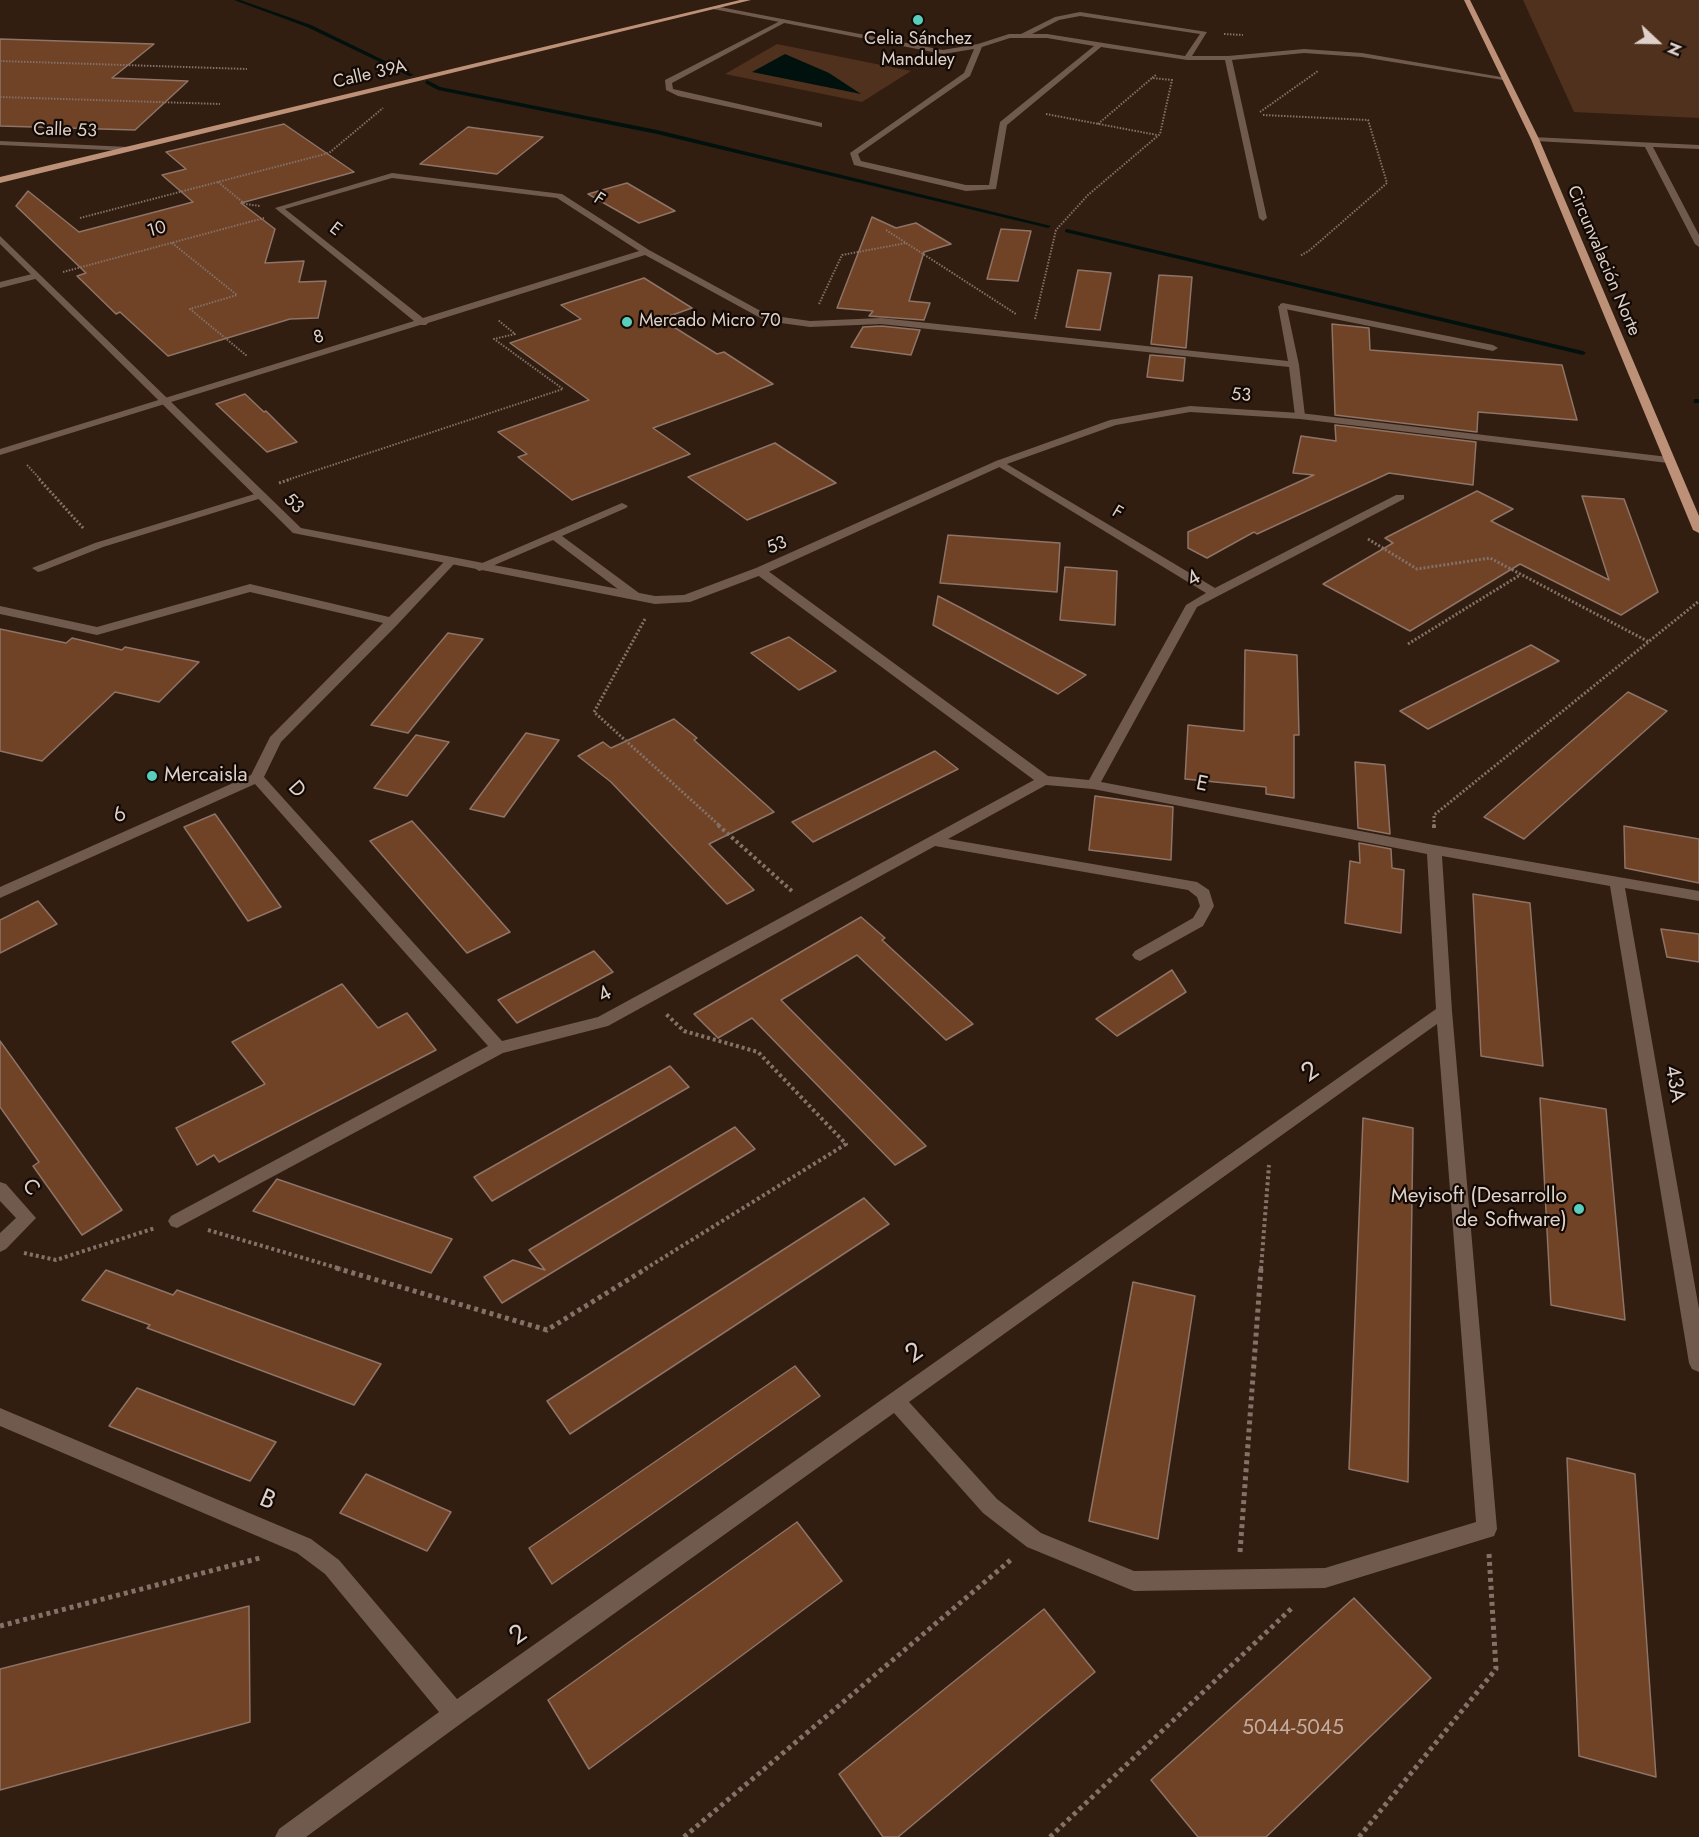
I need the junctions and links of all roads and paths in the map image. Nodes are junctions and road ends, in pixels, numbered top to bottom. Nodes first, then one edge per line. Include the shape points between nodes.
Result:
1 (748, 0) edge
2 (1470, 2) edge
3 (715, 8) junction
4 (784, 21) junction
5 (1021, 36) junction
6 (1099, 45) junction
7 (979, 46) junction
8 (1343, 53) junction
9 (1177, 56) junction
10 (1188, 58) junction
11 (1228, 58) junction
12 (0, 61) edge
13 (247, 69) dead end
14 (1152, 78) junction
15 (1503, 78) junction
16 (399, 83) junction
17 (0, 97) edge
18 (227, 105) dead end
19 (1021, 109) junction
20 (1098, 124) junction
21 (819, 125) dead end
22 (1158, 136) junction
23 (1535, 139) junction
24 (0, 143) edge
25 (1648, 145) junction
26 (1699, 147) edge
27 (129, 149) junction
28 (0, 180) edge
29 (218, 182) junction
30 (282, 211) junction
31 (80, 218) dead end
32 (1263, 218) dead end
33 (886, 230) dead end
34 (0, 239) edge
35 (172, 243) junction
36 (906, 243) junction
37 (1699, 244) edge
38 (646, 252) junction
39 (1300, 256) dead end
40 (37, 277) junction
41 (0, 285) edge
42 (478, 305) junction
43 (423, 323) junction
44 (810, 324) junction
45 (1034, 325) junction
46 (1056, 339) junction
47 (1493, 348) dead end
48 (1294, 365) junction
49 (266, 371) junction
50 (167, 402) junction
51 (1300, 416) junction
52 (12, 449) junction
53 (0, 452) edge
54 (1668, 460) junction
55 (1000, 463) junction
56 (259, 493) junction
57 (1400, 497) dead end
58 (622, 506) dead end
59 (1346, 525) junction
60 (1699, 530) edge
61 (554, 535) junction
62 (99, 546) junction
63 (450, 562) junction
64 (479, 567) junction
65 (38, 568) dead end
66 (760, 571) junction
67 (1521, 574) junction
68 (1215, 593) junction
69 (635, 596) junction
70 (655, 600) junction
71 (1699, 601) edge
72 (0, 610) edge
73 (393, 622) junction
74 (1649, 642) junction
75 (1408, 644) dead end
76 (257, 778) junction
77 (1044, 780) junction
78 (1092, 786) junction
79 (934, 841) junction
80 (1434, 850) junction
81 (1617, 883) junction
82 (0, 893) edge
83 (1699, 896) edge
84 (811, 908) junction
85 (1140, 955) dead end
86 (648, 997) junction
87 (1444, 1011) junction
88 (499, 1048) junction
89 (1271, 1134) junction
90 (0, 1189) edge
91 (177, 1221) junction
92 (0, 1244) edge
93 (22, 1253) dead end
94 (1699, 1363) edge
95 (896, 1401) junction
96 (0, 1417) edge
97 (1487, 1529) junction
98 (1034, 1540) junction
99 (304, 1546) junction
100 (1324, 1578) junction
101 (1238, 1579) junction
102 (0, 1626) edge
103 (455, 1714) junction
104 (287, 1837) edge
105 (684, 1837) edge
106 (1050, 1837) edge
107 (1359, 1837) edge

1 - 3 main road, Calle 39A
2 - 15 main road, Circunvalación Norte
3 - 4 street
3 - 16 main road, Calle 39A
4 - 7 street via 943,52
4 - 21 street via 668,82 670,90
5 - 6 street
5 - 7 street
5 - 10 street via 1057,18 1080,14 1205,33
6 - 9 street
6 - 19 street
7 - 19 street via 967,74 854,153 857,163 966,188 993,186 1003,124
8 - 11 street via 1304,51
8 - 15 street
8 - 39 path via 1257,114 1368,120 1384,172 1387,183
9 - 10 street
9 - 14 path
10 - 11 street
11 - 32 street
12 - 13 path
14 - 20 path
14 - 22 path via 1172,80
15 - 23 main road, Circunvalación Norte
16 - 27 main road, Calle 39A
16 - 29 path via 408,88 329,153
17 - 18 path
19 - 20 path
20 - 22 path
22 - 45 path via 1088,195 1056,230
23 - 25 street
23 - 54 main road, Circunvalación Norte
24 - 27 street, Calle 53
25 - 26 street
25 - 37 street
27 - 28 main road, Calle 39A
29 - 30 path via 245,204
29 - 31 path
30 - 35 path, 10
30 - 38 street, F via 392,175 559,196
30 - 43 street, E
33 - 36 path
34 - 40 street, 53
35 - 40 path, 10
35 - 49 path via 237,295 190,309
36 - 44 path via 842,255
36 - 45 path
38 - 42 street, 8
38 - 44 street, F via 766,318
40 - 41 street
40 - 50 street, 53
42 - 43 street, 8
42 - 56 path via 515,334 494,339 563,389
43 - 49 street, 8
44 - 46 street via 881,321
45 - 46 path
46 - 48 street
47 - 48 street via 1283,306
48 - 51 street
49 - 50 street, 8
50 - 52 street, 8
50 - 56 street, 53
51 - 54 street, 53
51 - 55 street, 53 via 1190,409 1114,422
52 - 53 street, 8
52 - 62 path
54 - 60 main road, Circunvalación Norte
55 - 66 street, 53
55 - 68 street, F
56 - 62 street
56 - 63 street, 53 via 297,531
57 - 59 street, 4
58 - 61 street
59 - 67 path via 1417,569 1490,558
59 - 68 street, 4
61 - 64 street
61 - 69 street
62 - 65 street
63 - 64 street, 53
63 - 73 street, D
64 - 69 street, 53
66 - 70 street, 53 via 686,599
66 - 77 street, E
67 - 74 path
67 - 75 path
68 - 78 street, 4 via 1192,605
69 - 70 street, 53
70 - 84 path via 594,712
71 - 74 path
72 - 73 street via 97,631 250,588
73 - 76 street, D via 275,740
74 - 80 path via 1434,815
76 - 82 street, 6
76 - 88 street, D
77 - 78 street, E
77 - 79 street, 4
78 - 80 street, E
79 - 84 street, 4
79 - 85 street via 1192,886 1204,894 1207,906 1198,922
80 - 81 street, E
80 - 87 street
81 - 83 street, E
81 - 94 street, 43A
84 - 86 street, 4
86 - 88 street, 4 via 602,1022
86 - 91 path via 684,1031 758,1052 846,1144 547,1330
87 - 89 street, 2
87 - 97 street
88 - 91 street, 4
89 - 95 street, 2
89 - 101 path
90 - 92 street, C via 27,1218
91 - 93 path via 56,1260
95 - 98 street via 990,1506
95 - 103 street, 2
96 - 99 street, B
97 - 100 street
97 - 107 path via 1496,1669
98 - 101 street via 1134,1581
98 - 105 path
99 - 102 path
99 - 103 street, B via 332,1567
100 - 101 street
100 - 106 path
103 - 104 street, 2

